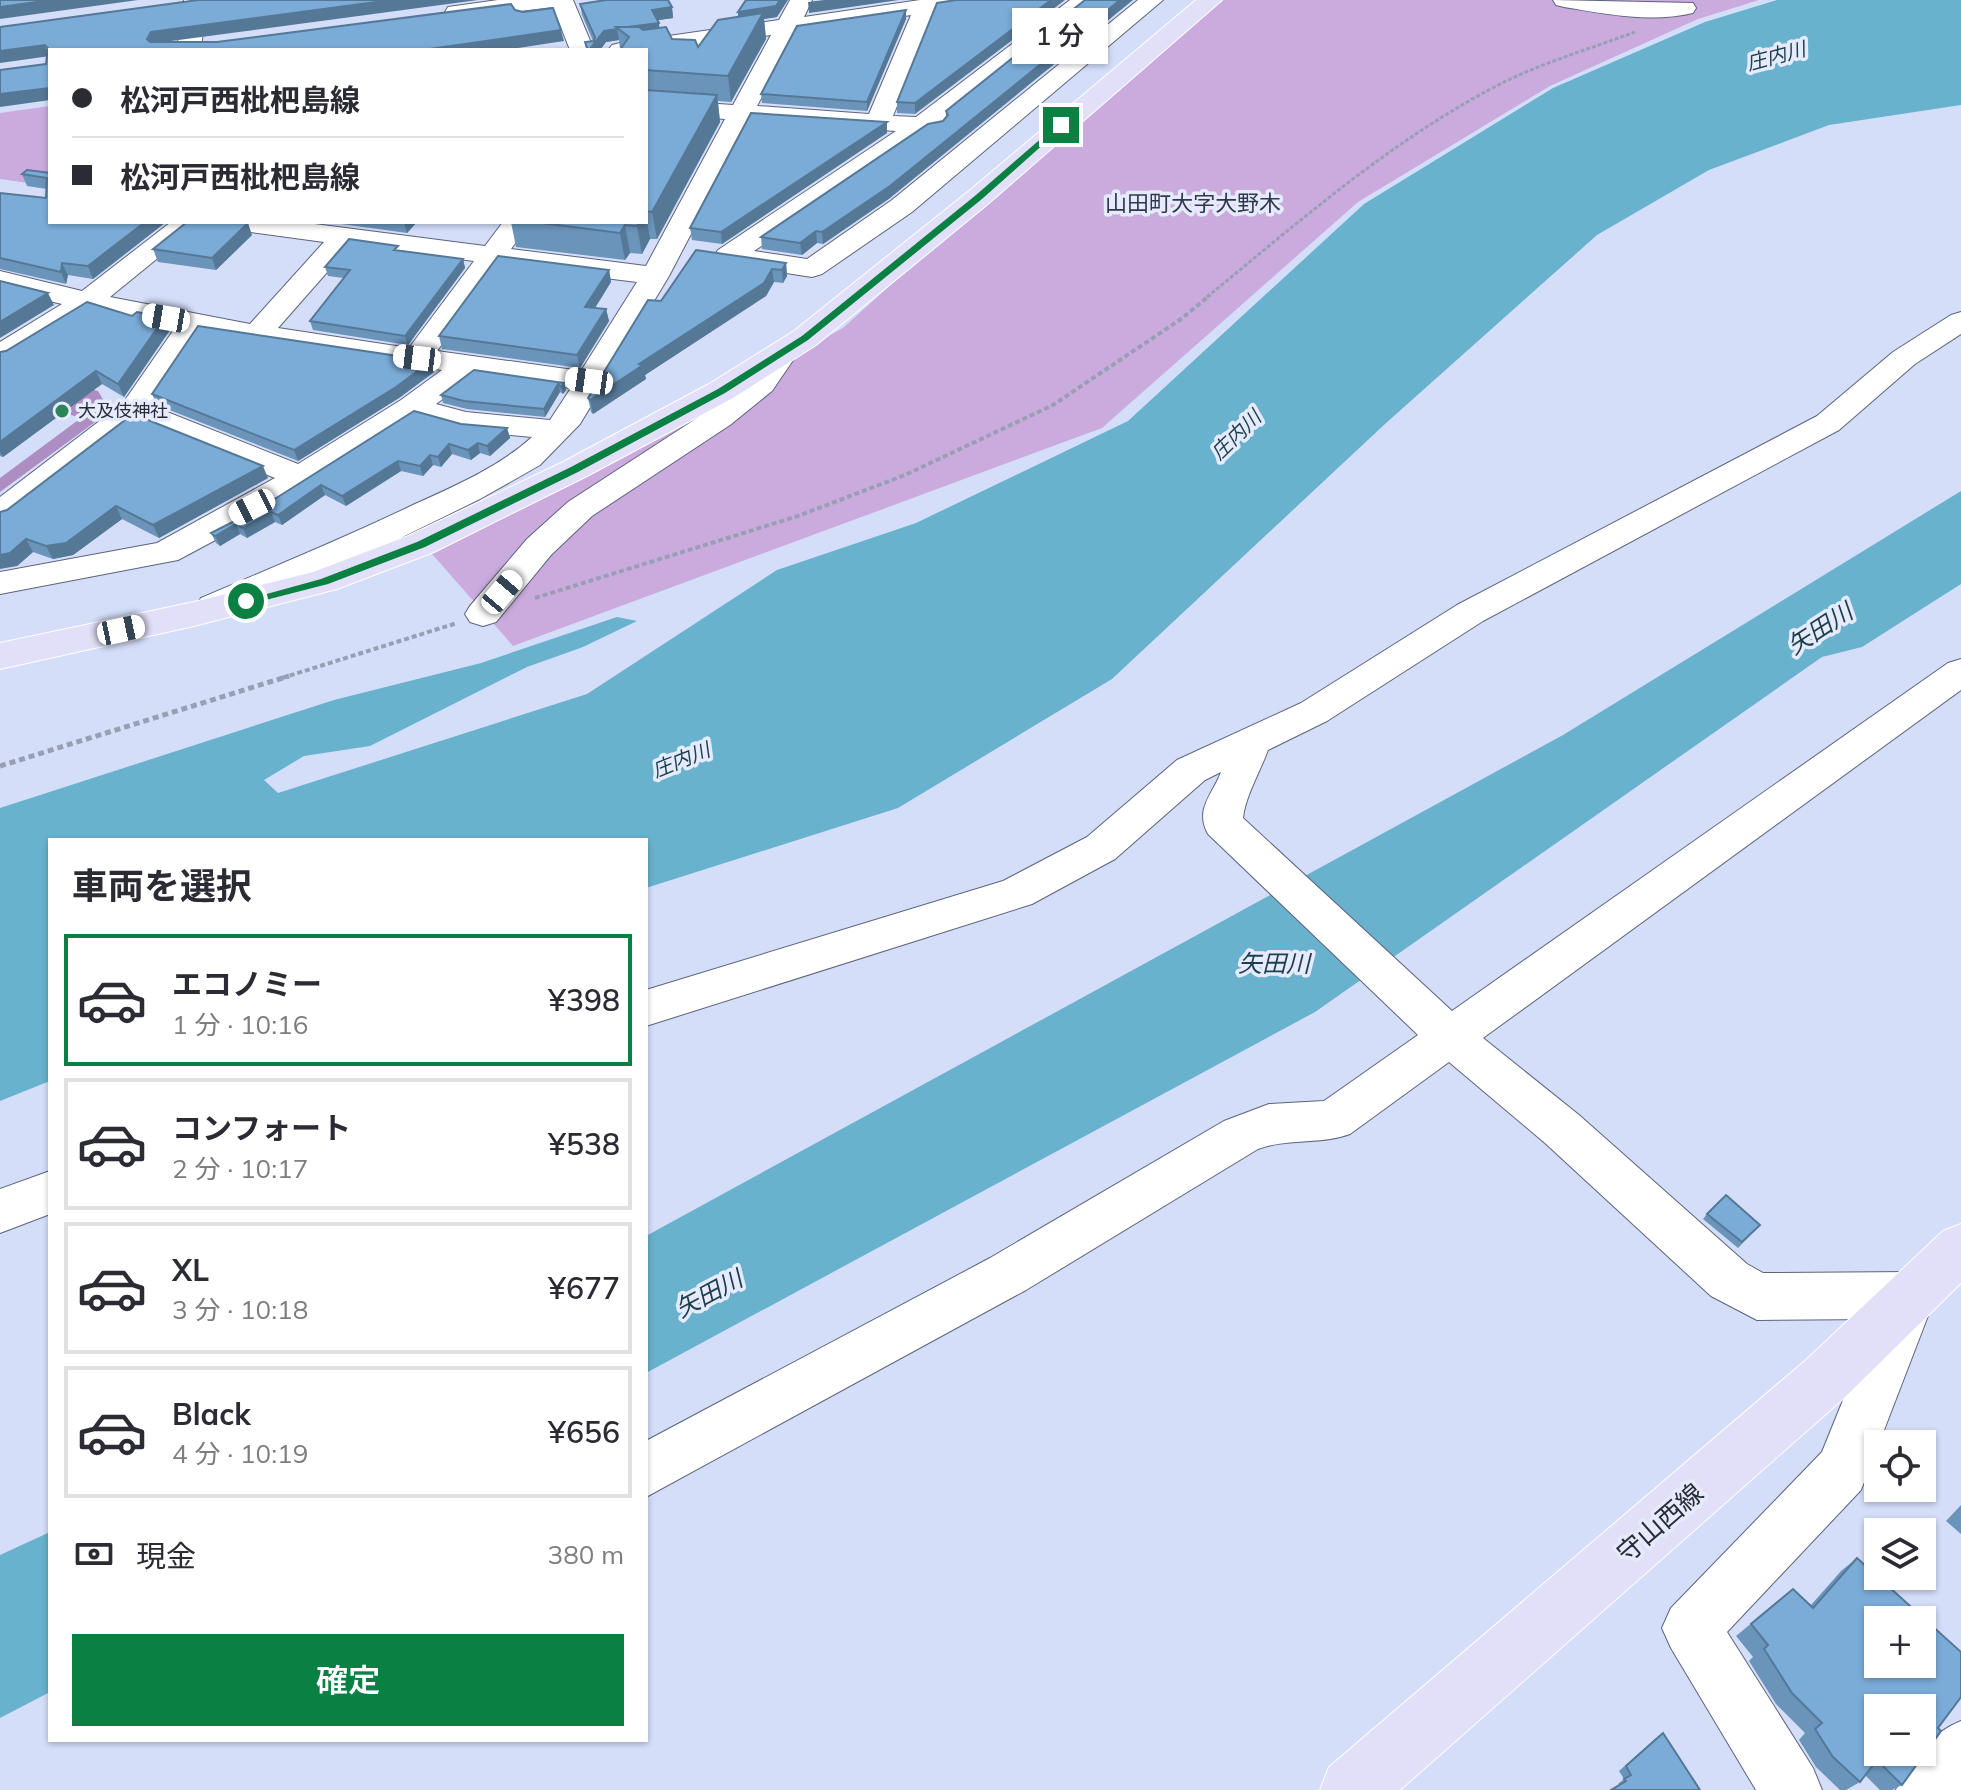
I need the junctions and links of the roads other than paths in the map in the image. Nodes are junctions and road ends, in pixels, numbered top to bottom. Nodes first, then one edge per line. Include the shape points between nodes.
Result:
1 (967, 0) edge
2 (1084, 0) edge
3 (1152, 0) edge
4 (1564, 0) edge
5 (194, 2) edge
6 (560, 2) edge
7 (1200, 2) edge
8 (592, 4) edge
9 (926, 6) junction
10 (1685, 8) road end
11 (795, 13) edge
12 (433, 20) edge
13 (194, 47) edge
14 (581, 48) edge
15 (629, 48) edge
16 (648, 106) edge
17 (743, 112) junction
18 (879, 120) junction
19 (925, 123) junction
20 (979, 143) junction
21 (185, 224) edge
22 (251, 224) edge
23 (516, 224) edge
24 (344, 236) junction
25 (670, 248) junction
26 (493, 255) junction
27 (728, 256) junction
28 (655, 276) junction
29 (0, 280) edge
30 (85, 303) junction
31 (1961, 321) edge
32 (193, 323) junction
33 (257, 334) junction
34 (785, 350) junction
35 (0, 355) edge
36 (417, 358) junction
37 (469, 365) junction
38 (589, 381) junction
39 (412, 407) junction
40 (134, 410) junction
41 (557, 430) junction
42 (298, 476) junction
43 (0, 514) edge
44 (0, 583) edge
45 (194, 614) junction
46 (483, 614) road end
47 (0, 656) edge
48 (1961, 672) edge
49 (1251, 742) junction
50 (648, 1007) edge
51 (1451, 1038) junction
52 (48, 1193) edge
53 (0, 1211) edge
54 (1961, 1248) edge
55 (1911, 1295) junction
56 (648, 1469) edge
57 (1961, 1751) edge
58 (1352, 1790) edge
59 (1791, 1790) edge
60 (1927, 1790) edge

1 - 9 street
2 - 19 street
3 - 20 street
4 - 10 street via 1661,12
5 - 13 street
6 - 8 street
6 - 12 street
6 - 14 street
7 - 34 main road via 979,197
9 - 11 street
9 - 18 street
11 - 15 street
11 - 17 street
16 - 17 street
17 - 18 street
17 - 25 street
18 - 19 street
19 - 20 street
19 - 27 street
20 - 27 street via 902,206 812,268
21 - 30 street
22 - 24 street
23 - 26 street
24 - 26 street
24 - 33 street
25 - 27 street
25 - 28 street
26 - 28 street
26 - 36 street
28 - 38 street
29 - 30 street
30 - 32 street
30 - 35 street
31 - 49 street via 1904,358 1828,423 1470,613 1314,712
32 - 33 street
32 - 40 street
33 - 36 street
34 - 45 main road via 721,391 588,462 421,544 324,581
34 - 46 street via 761,384 719,418 580,509 539,547
36 - 37 street
37 - 38 street
37 - 39 street
38 - 41 street
39 - 41 street via 491,425
39 - 42 street
40 - 42 street
40 - 43 street
41 - 45 street via 528,458 468,492
42 - 44 street via 166,552
45 - 47 main road
48 - 51 street
49 - 50 street via 1191,770 1101,848 1017,893
49 - 51 street via 1236,785 1225,798 1222,823
51 - 55 street via 1562,1129 1729,1280 1757,1297
51 - 56 street via 1333,1120 1269,1124 1248,1131 1008,1274
52 - 53 street
54 - 55 main road, 守山西線
55 - 58 main road, 守山西線 via 1825,1379
55 - 59 street via 1842,1471 1691,1628
57 - 60 street

